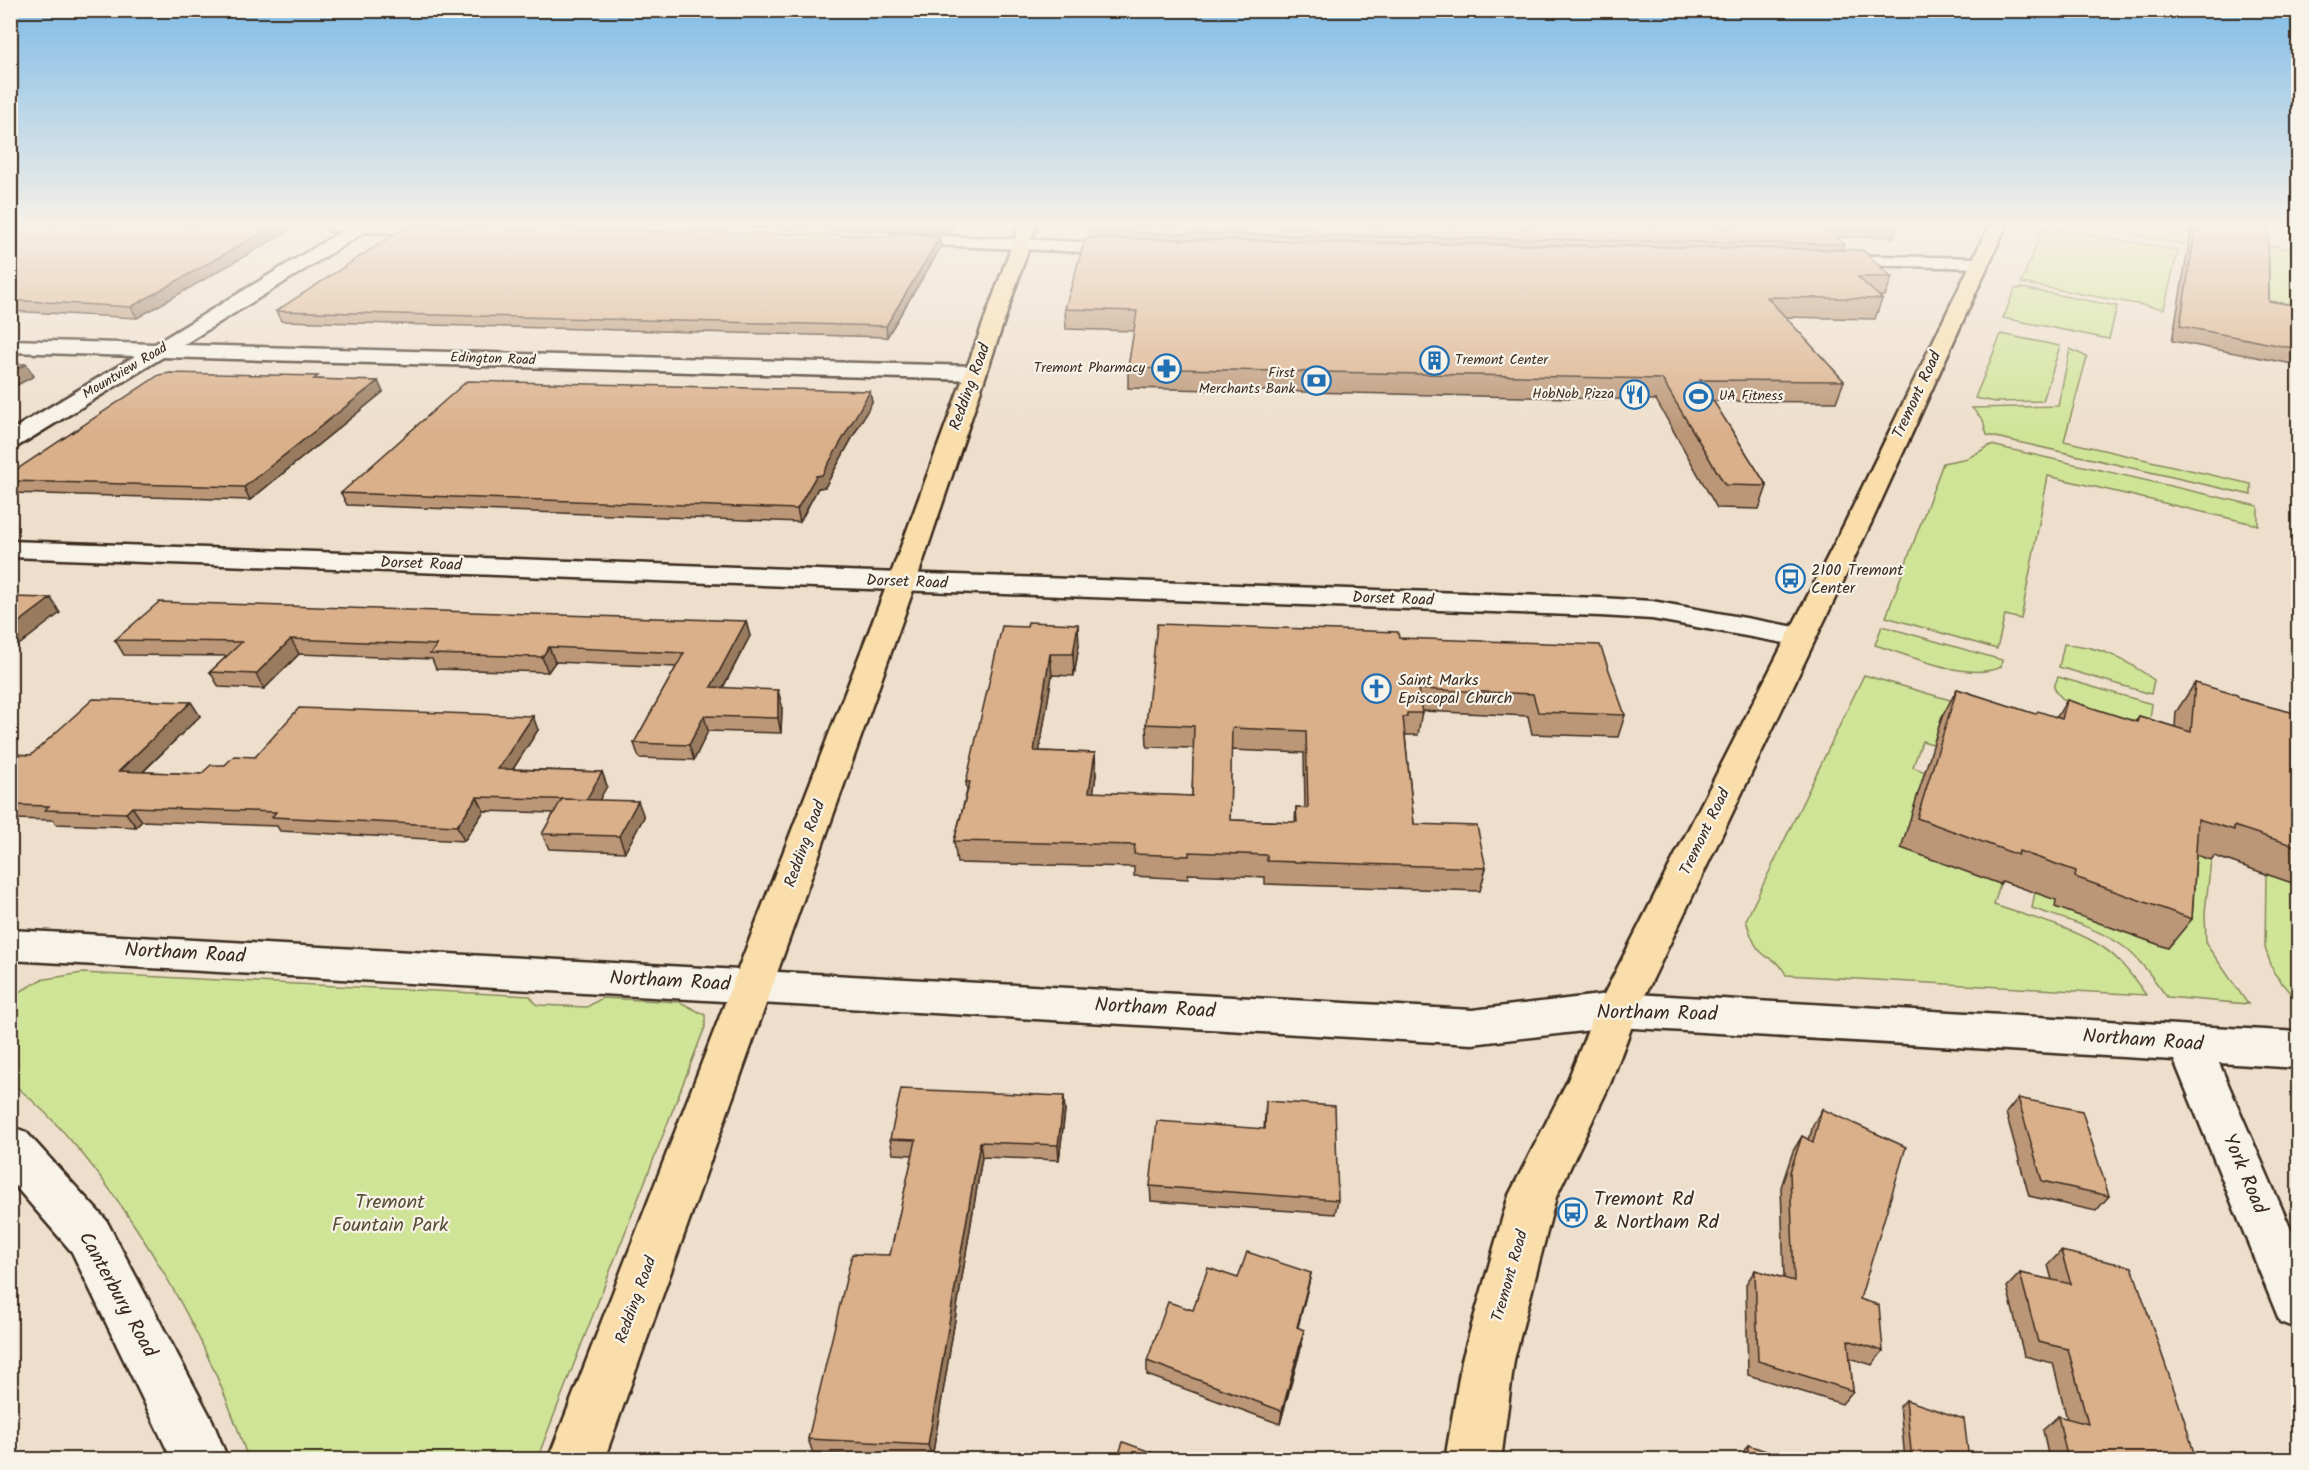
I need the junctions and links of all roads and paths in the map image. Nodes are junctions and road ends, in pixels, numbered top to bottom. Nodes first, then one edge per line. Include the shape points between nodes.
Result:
1 (251, 295) edge
2 (1003, 295) edge
3 (1965, 295) edge
4 (10, 346) edge
5 (159, 350) junction
6 (975, 373) junction
7 (10, 441) edge
8 (10, 549) edge
9 (902, 582) junction
10 (1801, 637) junction
11 (10, 945) edge
12 (753, 987) junction
13 (1617, 1010) junction
14 (2189, 1044) junction
15 (2298, 1050) edge
16 (10, 1146) edge
17 (2298, 1304) edge
18 (200, 1460) edge
19 (576, 1460) edge
20 (1473, 1460) edge

1 - 5 street, Mountview Road
2 - 6 main road, Redding Road
3 - 10 main road, Tremont Road
4 - 5 street, Edington Road
5 - 6 street, Edington Road
5 - 7 street, Mountview Road
6 - 9 main road, Redding Road
8 - 9 street, Dorset Road
9 - 10 street, Dorset Road via 1652,610
9 - 12 main road, Redding Road
10 - 13 main road, Tremont Road
11 - 12 street, Northam Road
12 - 13 street, Northam Road via 1472,1027
12 - 19 main road, Redding Road
13 - 14 street, Northam Road
13 - 20 main road, Tremont Road via 1588,1084 1533,1195 1488,1360
14 - 15 street, Northam Road
14 - 17 street, York Road
16 - 18 street, Canterbury Road via 88,1236 193,1439

